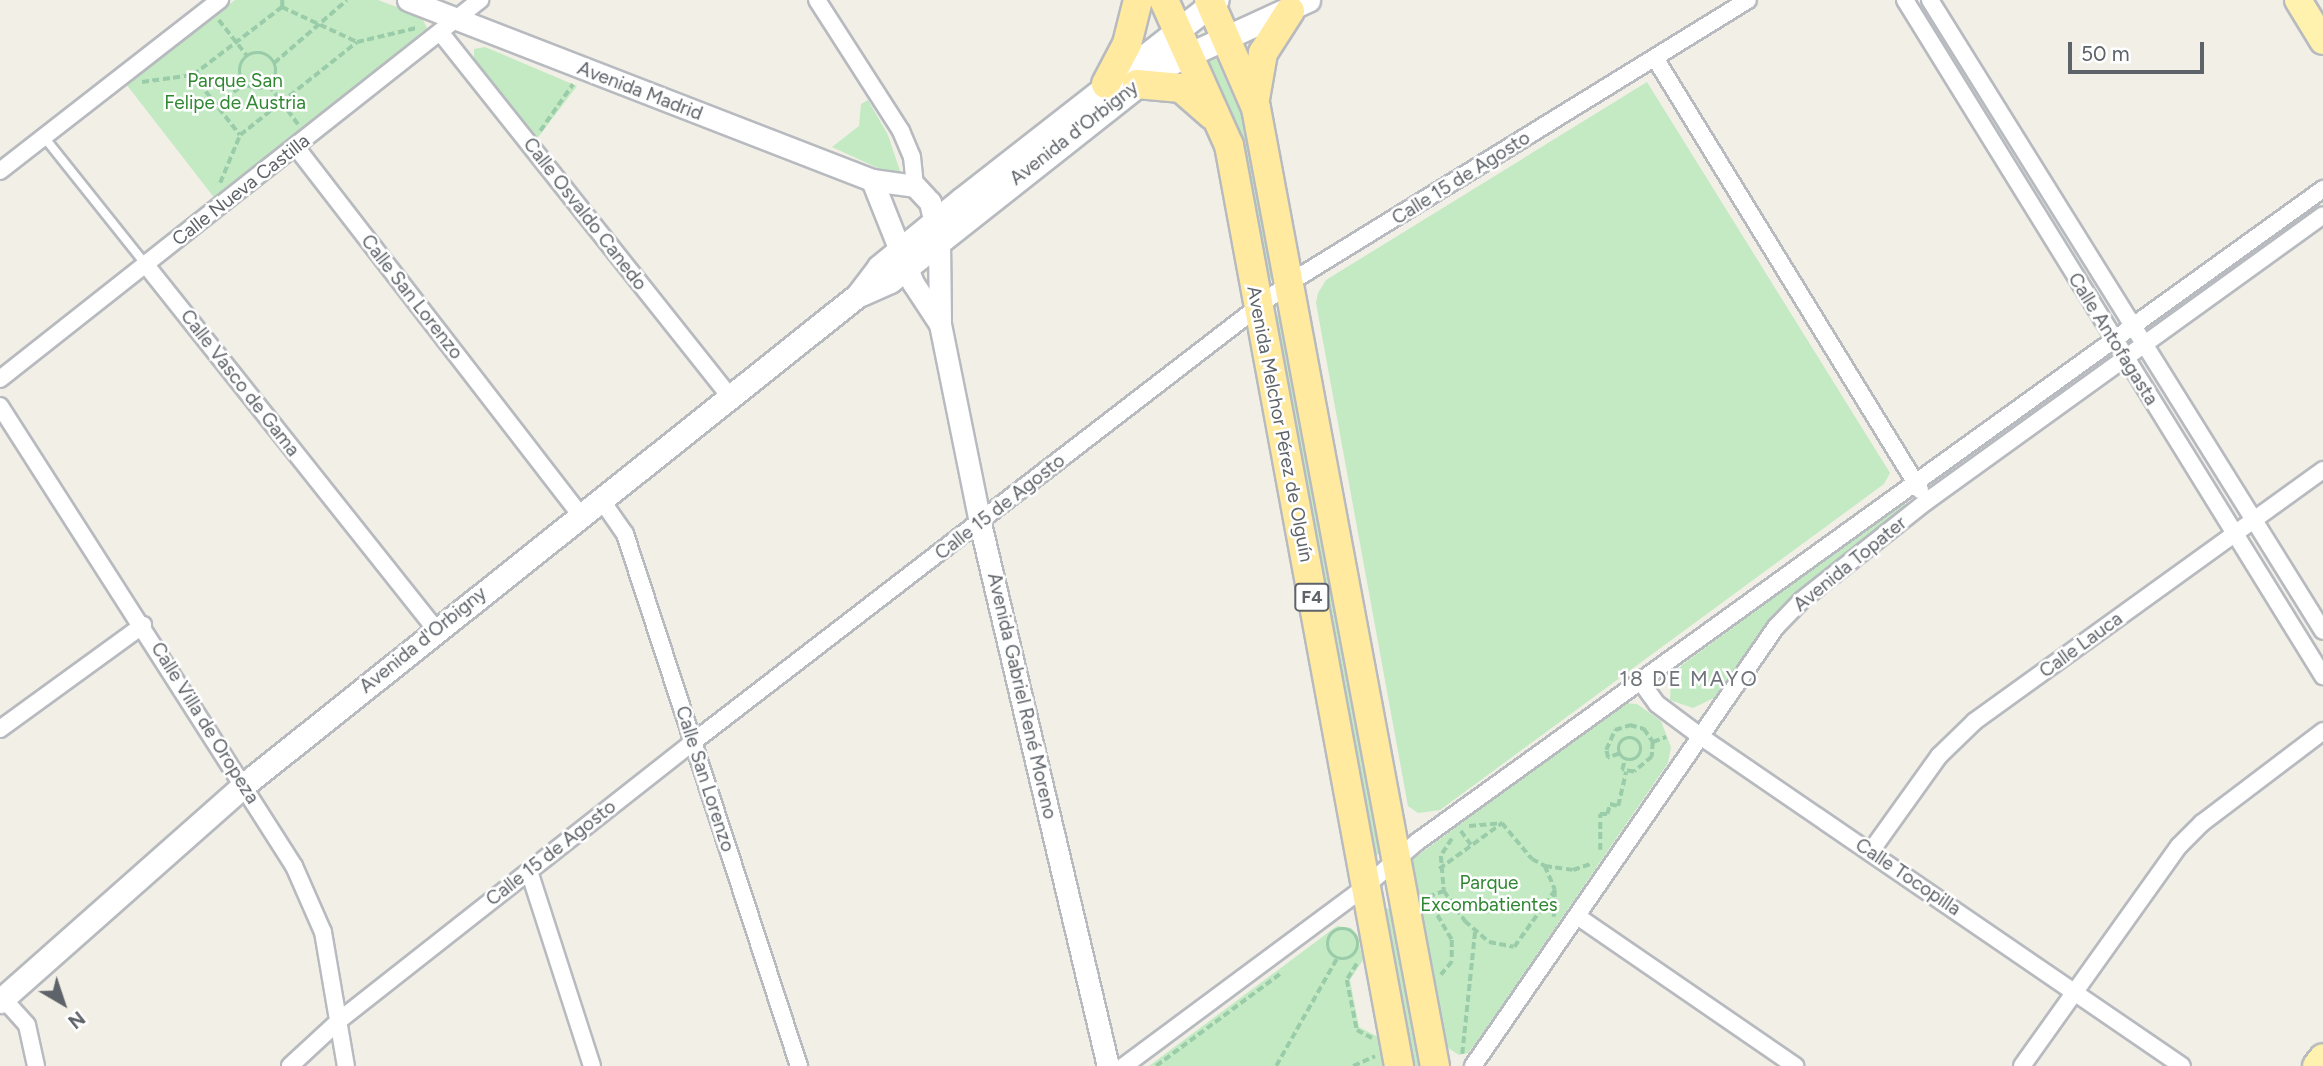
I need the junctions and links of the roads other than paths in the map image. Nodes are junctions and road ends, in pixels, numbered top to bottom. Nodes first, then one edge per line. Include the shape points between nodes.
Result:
1 (220, 0) edge
2 (408, 0) edge
3 (480, 0) edge
4 (817, 0) edge
5 (1138, 0) edge
6 (1164, 0) edge
7 (1748, 0) edge
8 (1905, 0) edge
9 (1930, 0) edge
10 (2298, 0) edge
11 (1212, 1) edge
12 (1299, 6) edge
13 (440, 26) junction
14 (1177, 28) junction
15 (1227, 39) junction
16 (2323, 41) edge
17 (1190, 54) junction
18 (1655, 58) junction
19 (1106, 84) junction
20 (1138, 84) junction
21 (1256, 108) junction
22 (1224, 127) junction
23 (44, 137) junction
24 (296, 147) junction
25 (0, 171) edge
26 (872, 180) junction
27 (915, 186) junction
28 (2323, 189) edge
29 (2323, 215) edge
30 (938, 230) junction
31 (903, 259) junction
32 (146, 265) junction
33 (1289, 283) junction
34 (1257, 307) junction
35 (2132, 323) junction
36 (940, 324) junction
37 (2112, 338) junction
38 (2143, 343) junction
39 (2124, 357) junction
40 (0, 379) edge
41 (730, 396) junction
42 (0, 406) edge
43 (2323, 470) edge
44 (1915, 483) junction
45 (600, 498) junction
46 (1927, 501) junction
47 (580, 514) junction
48 (2255, 520) junction
49 (980, 523) junction
50 (2234, 535) junction
51 (143, 625) junction
52 (436, 630) junction
53 (2323, 631) edge
54 (2323, 676) edge
55 (1641, 681) junction
56 (0, 729) edge
57 (2323, 731) edge
58 (1700, 736) junction
59 (693, 742) junction
60 (245, 784) junction
61 (1871, 851) junction
62 (1395, 858) junction
63 (529, 871) junction
64 (1366, 886) junction
65 (1577, 916) junction
66 (2074, 991) junction
67 (1, 998) edge
68 (341, 1019) junction
69 (2323, 1057) edge
70 (1388, 1060) edge
71 (1468, 1061) edge
72 (36, 1066) edge
73 (290, 1066) edge
74 (346, 1066) edge
75 (592, 1066) edge
76 (799, 1066) edge
77 (1108, 1066) edge
78 (1124, 1066) edge
79 (1435, 1066) edge
80 (1795, 1066) edge
81 (2022, 1066) edge
82 (2182, 1066) edge
83 (2316, 1066) edge

1 - 23 street
2 - 13 street, Avenida Madrid
3 - 13 street, Calle Nueva Castilla
4 - 27 street via 901,131 912,157
5 - 19 highway via 1127,44
6 - 14 highway, Avenida Melchor Pérez de Olguín / F4
7 - 18 street, Calle 15 de Agosto
8 - 37 street, Calle Antofagasta
9 - 35 street, Calle Antofagasta
10 - 16 main road
11 - 14 main road, Avenida d'Orbigny
11 - 15 highway, Avenida Melchor Pérez de Olguín / F4
12 - 15 main road, Avenida d'Orbigny
12 - 21 highway via 1263,53
13 - 24 street, Calle Nueva Castilla
13 - 26 street, Avenida Madrid
13 - 41 street, Calle Osvaldo Canedo
14 - 17 highway, Avenida Melchor Pérez de Olguín / F4
14 - 19 main road, Avenida d'Orbigny
15 - 17 main road, Avenida d'Orbigny
15 - 21 highway, Avenida Melchor Pérez de Olguín / F4
17 - 20 main road, Avenida d'Orbigny
17 - 22 highway, Avenida Melchor Pérez de Olguín / F4
18 - 33 street, Calle 15 de Agosto
18 - 44 street
19 - 30 main road, Avenida d'Orbigny
20 - 22 highway via 1181,88
20 - 30 main road, Avenida d'Orbigny
21 - 33 highway, Avenida Melchor Pérez de Olguín / F4
22 - 34 highway, Avenida Melchor Pérez de Olguín / F4
23 - 25 street
23 - 32 lane, Calle Vasco de Gama
24 - 32 street, Calle Nueva Castilla
24 - 47 street, Calle San Lorenzo
26 - 27 street, Avenida Madrid
26 - 31 street
27 - 30 street via 930,202
28 - 35 street, Avenida Topater
29 - 38 street, Avenida Topater
30 - 31 main road, Avenida d'Orbigny
30 - 36 street, Avenida Gabriel René Moreno
31 - 36 street, Avenida Gabriel René Moreno
31 - 41 main road, Avenida d'Orbigny
32 - 40 street, Calle Nueva Castilla
32 - 52 street, Calle Vasco de Gama
33 - 34 street, Calle 15 de Agosto
33 - 62 highway, Avenida Melchor Pérez de Olguín / F4
34 - 49 street, Calle 15 de Agosto
34 - 64 highway, Avenida Melchor Pérez de Olguín / F4
35 - 37 street, Avenida Topater
35 - 38 street, Calle Antofagasta
36 - 49 street, Avenida Gabriel René Moreno
37 - 39 street, Calle Antofagasta
37 - 44 street, Avenida Topater
38 - 39 street, Avenida Topater
38 - 48 street, Calle Antofagasta
39 - 46 street, Avenida Topater
39 - 50 street, Calle Antofagasta
41 - 45 main road, Avenida d'Orbigny
42 - 51 street, Calle Villa de Oropeza
43 - 48 street, Calle Lauca
44 - 46 street
44 - 55 street, Avenida Topater
45 - 47 main road, Avenida d'Orbigny
45 - 59 street, Calle San Lorenzo via 625,534
46 - 58 street, Avenida Topater via 1802,600 1776,627
47 - 52 main road, Avenida d'Orbigny
48 - 50 street, Calle Lauca
48 - 53 street, Calle Antofagasta
49 - 59 street, Calle 15 de Agosto
49 - 77 street, Avenida Gabriel René Moreno
50 - 54 street, Calle Antofagasta
50 - 61 street, Calle Lauca via 1975,722 1939,756
51 - 56 street
51 - 60 street, Calle Villa de Oropeza
52 - 60 main road, Avenida d'Orbigny
55 - 58 street, Calle Tocopilla via 1657,704
55 - 62 street, Avenida Topater
57 - 66 street via 2202,823 2179,846
58 - 61 street, Calle Tocopilla
58 - 65 street, Avenida Topater
59 - 63 street, Calle 15 de Agosto
59 - 76 street, Calle San Lorenzo
60 - 67 main road, Avenida d'Orbigny
60 - 68 street, Calle Villa de Oropeza via 309,896 323,932
61 - 66 street, Calle Tocopilla
62 - 64 street, Avenida Topater
62 - 79 highway, Avenida Melchor Pérez de Olguín / F4
63 - 68 street, Calle 15 de Agosto
63 - 75 street
64 - 70 highway, Avenida Melchor Pérez de Olguín / F4
64 - 78 street, Avenida Topater
65 - 71 street, Avenida Topater
65 - 80 street
66 - 81 street
66 - 82 street, Calle Tocopilla
67 - 72 street via 27,1025
68 - 73 street, Calle 15 de Agosto
68 - 74 street, Calle Villa de Oropeza
69 - 83 main road

